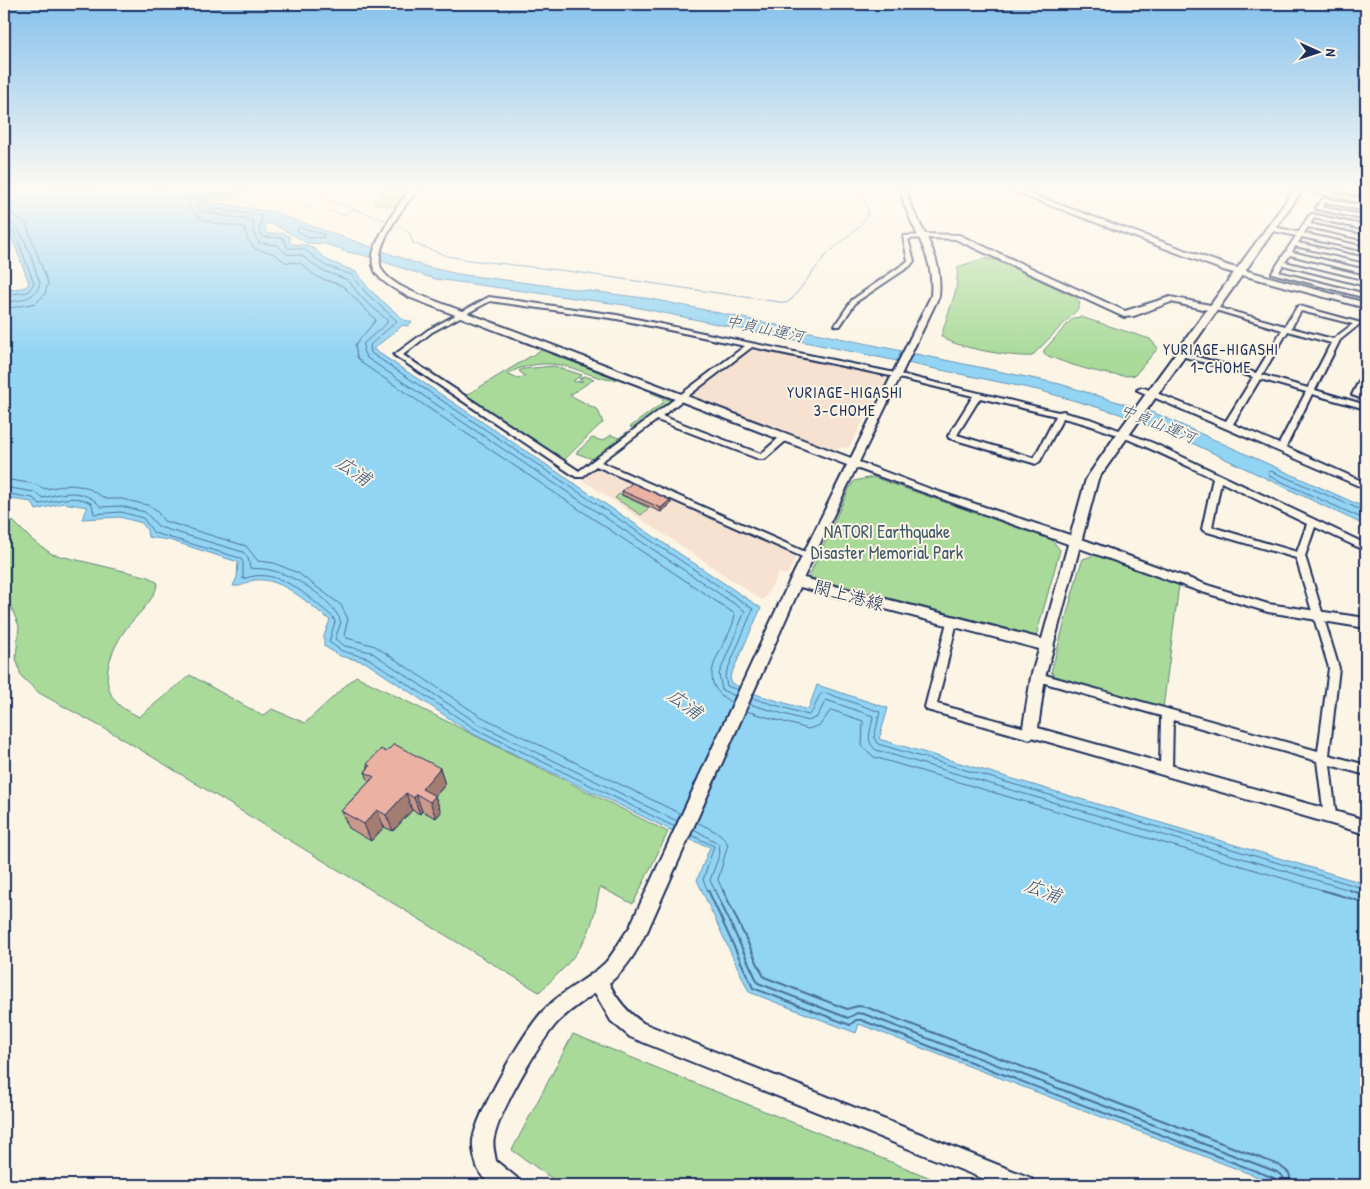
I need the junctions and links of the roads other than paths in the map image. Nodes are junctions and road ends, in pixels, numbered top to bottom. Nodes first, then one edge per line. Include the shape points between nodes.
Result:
1 (378, 244) edge
2 (907, 244) edge
3 (927, 244) edge
4 (977, 244) edge
5 (1159, 244) edge
6 (1259, 244) edge
7 (1294, 244) edge
8 (1296, 244) edge
9 (1350, 244) edge
10 (1366, 248) edge
11 (1288, 253) junction
12 (1363, 260) edge
13 (1281, 263) junction
14 (1354, 269) junction
15 (1238, 271) junction
16 (1366, 272) edge
17 (1348, 279) junction
18 (1366, 284) edge
19 (1342, 291) junction
20 (1366, 296) edge
21 (1338, 299) junction
22 (1366, 306) edge
23 (1212, 308) junction
24 (462, 314) junction
25 (838, 325) dead end
26 (1285, 329) junction
27 (1335, 342) junction
28 (752, 345) junction
29 (1180, 354) junction
30 (897, 371) junction
31 (1366, 375) edge
32 (1256, 376) junction
33 (1310, 392) junction
34 (978, 394) junction
35 (1145, 395) junction
36 (681, 398) junction
37 (1366, 398) edge
38 (1366, 407) edge
39 (1061, 414) junction
40 (657, 416) junction
41 (1228, 424) junction
42 (1125, 429) junction
43 (785, 437) junction
44 (1281, 448) junction
45 (852, 462) junction
46 (595, 463) junction
47 (1217, 478) junction
48 (1366, 486) edge
49 (1312, 523) junction
50 (1075, 541) junction
51 (1366, 548) edge
52 (807, 556) junction
53 (1300, 556) junction
54 (796, 580) junction
55 (1317, 615) junction
56 (952, 622) junction
57 (1366, 623) edge
58 (1047, 646) junction
59 (1038, 677) junction
60 (1167, 714) junction
61 (1033, 732) junction
62 (1323, 758) junction
63 (1166, 769) junction
64 (1366, 770) edge
65 (1330, 816) junction
66 (1366, 827) edge
67 (639, 928) joint
68 (598, 980) junction
69 (510, 1185) edge
70 (1024, 1185) edge

1 - 24 street via 376,264 385,280
2 - 25 street via 911,261 908,265 854,301
3 - 30 street via 938,282 935,296
4 - 23 street via 1125,314 1170,299
5 - 15 street
6 - 15 main road
7 - 11 street
8 - 12 street
9 - 10 street
10 - 12 street
11 - 13 street
11 - 14 street
13 - 17 street
13 - 19 street via 1275,273
14 - 16 street
14 - 17 street
15 - 21 street
15 - 23 main road
17 - 18 street
19 - 20 street
19 - 21 street
21 - 22 street
23 - 26 street
23 - 29 main road
24 - 28 street via 490,300 601,314
24 - 36 street
24 - 46 street via 430,331 398,355 579,475
26 - 27 street
26 - 27 street via 1299,308 1358,323
26 - 32 street
27 - 33 street
28 - 30 street
28 - 36 street
29 - 32 street
29 - 35 main road
30 - 34 street
30 - 45 street
31 - 37 street via 1356,395
32 - 33 street
32 - 41 street
33 - 38 street
33 - 44 street
34 - 39 street
34 - 39 street via 952,436 1036,461
35 - 41 street
35 - 42 main road
36 - 40 street
36 - 43 street
39 - 42 street
40 - 43 street via 762,457
40 - 46 street
41 - 44 street
42 - 47 street
42 - 50 main road via 1092,479
43 - 45 street
44 - 48 street
45 - 50 street via 929,492
45 - 52 street
46 - 52 street
47 - 49 street
47 - 53 street via 1207,529
49 - 51 street
49 - 53 street
50 - 55 street via 1236,600
50 - 58 main road
52 - 54 street
53 - 55 street
54 - 56 main road, 閖上港線
54 - 67 main road, 閖上港線
55 - 57 street
55 - 62 street via 1334,668
56 - 58 main road, 閖上港線
56 - 61 street via 931,707 1030,734
58 - 59 street
59 - 60 street
59 - 61 street via 1030,727
60 - 62 street
60 - 63 street
61 - 63 street
62 - 64 street
62 - 65 street
63 - 65 street
65 - 66 street
67 - 68 street, 閖上港線 via 617,964
68 - 69 street, 閖上港線 via 549,1018 488,1121 483,1141 486,1164
68 - 70 street via 610,1006 622,1020 638,1030

